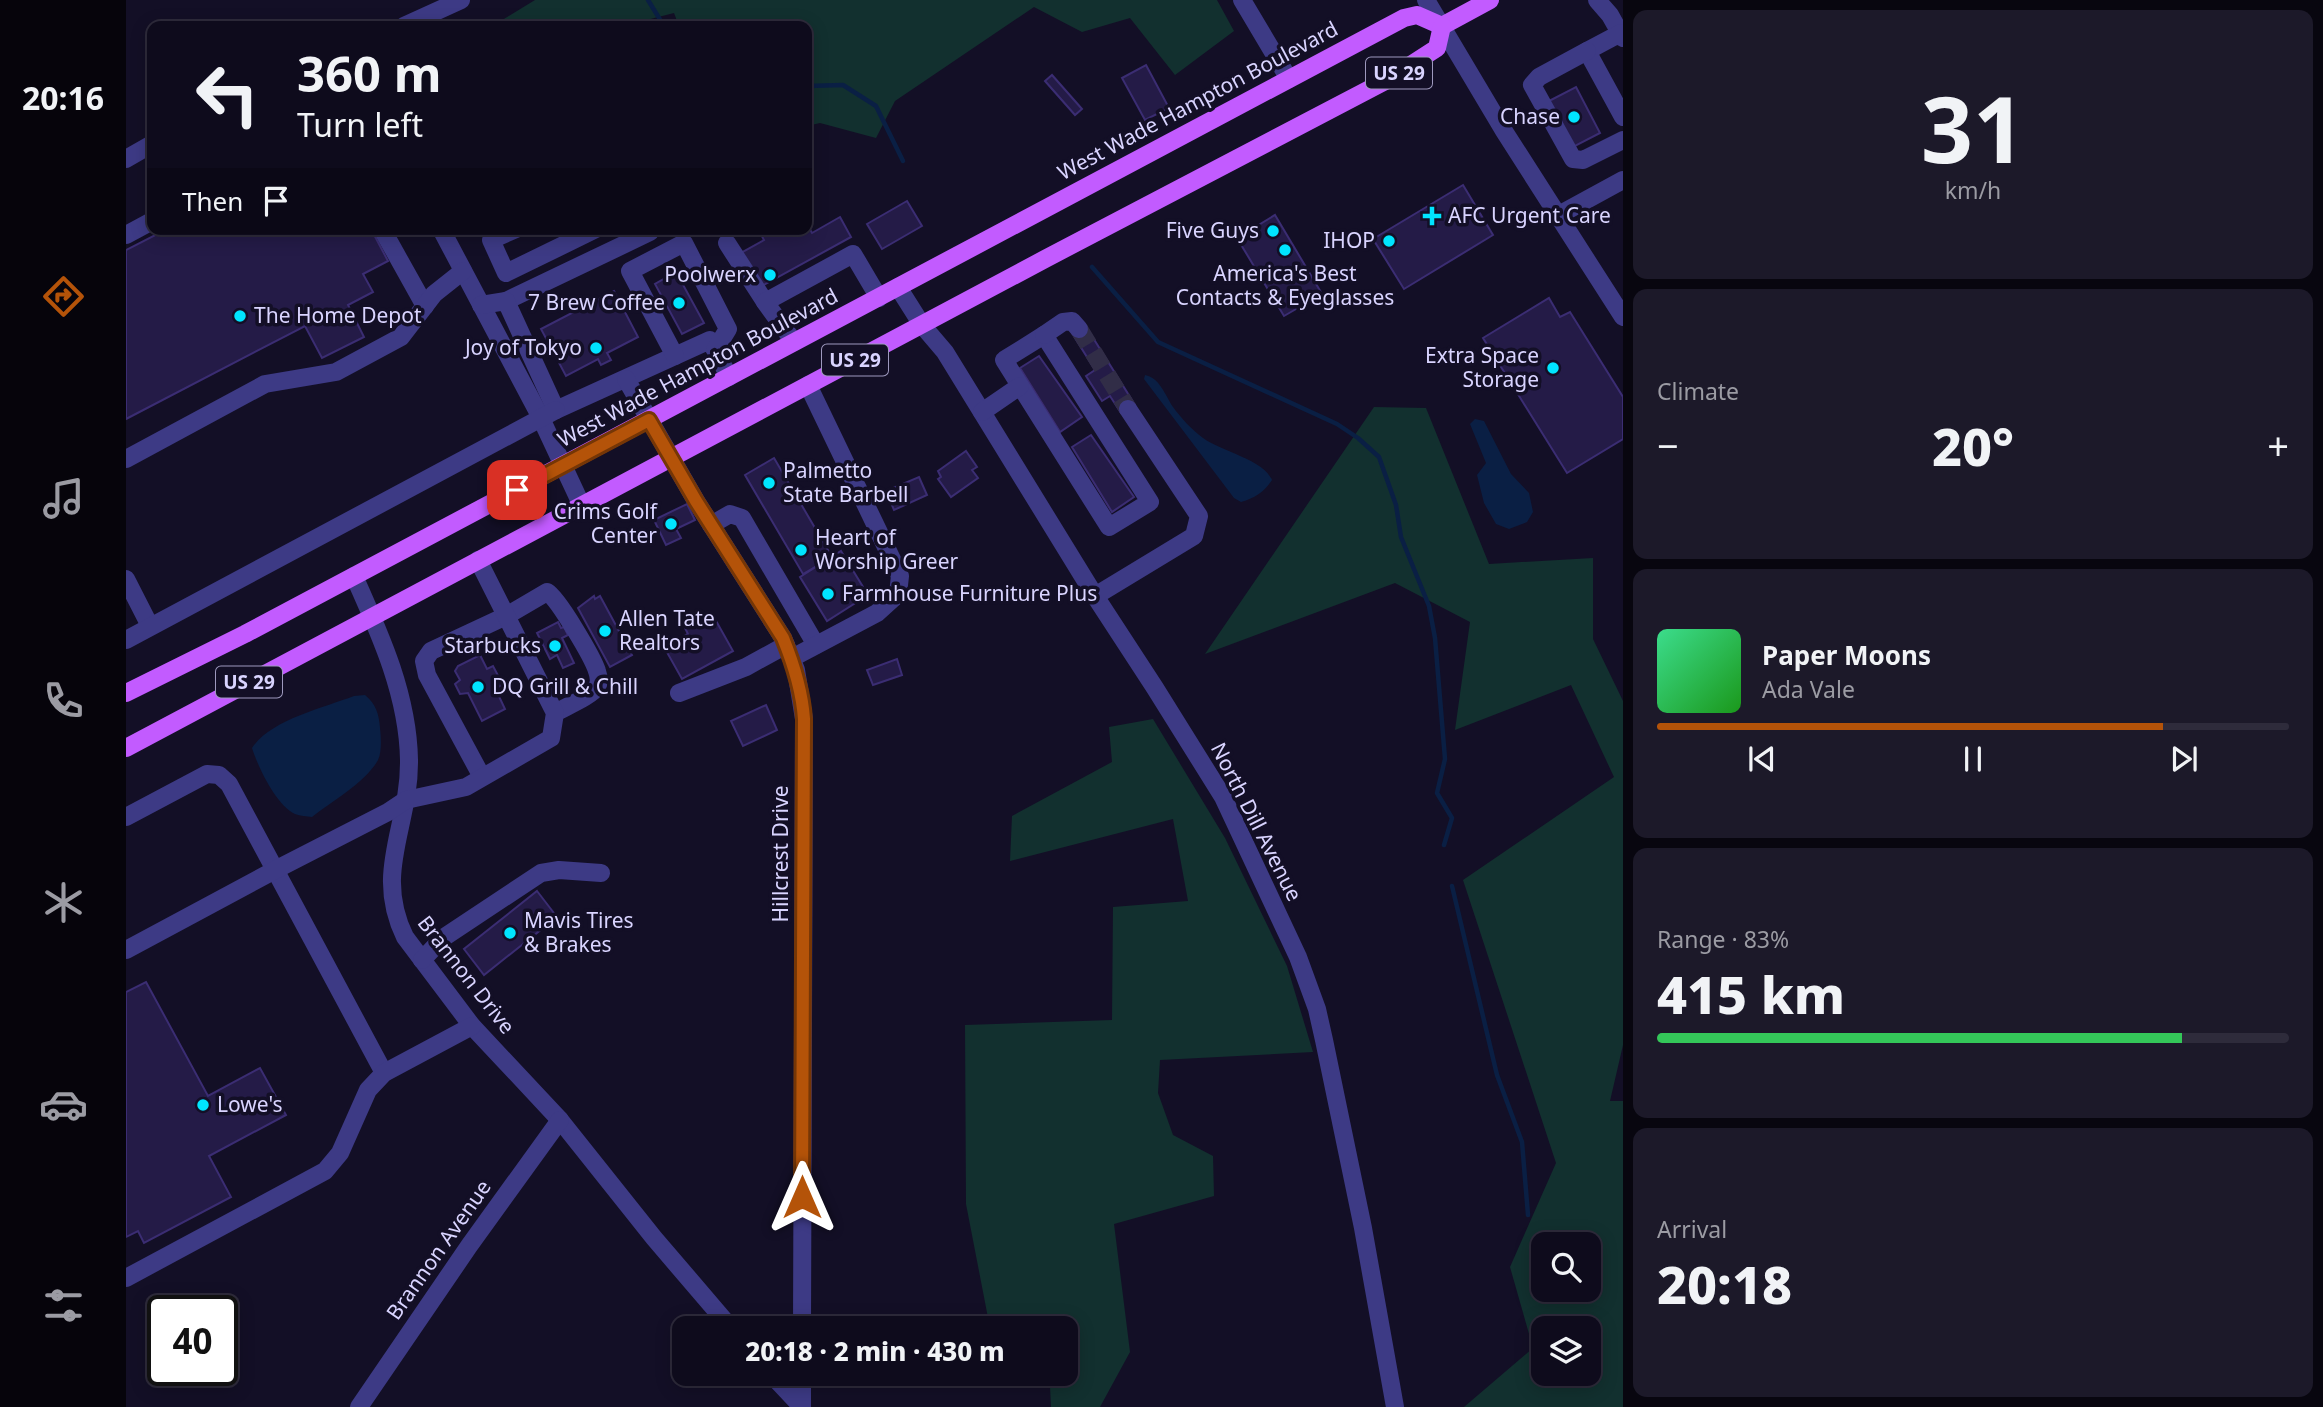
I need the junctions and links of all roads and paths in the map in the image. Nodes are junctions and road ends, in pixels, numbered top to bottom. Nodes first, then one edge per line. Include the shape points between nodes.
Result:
1 (461, 0) edge
2 (1242, 0) edge
3 (1426, 0) edge
4 (1490, 0) edge
5 (1597, 0) edge
6 (1610, 8) edge
7 (415, 21) edge
8 (1442, 26) junction
9 (1622, 36) edge
10 (1587, 51) junction
11 (1289, 79) junction
12 (1623, 117) edge
13 (1623, 140) edge
14 (147, 147) edge
15 (126, 159) edge
16 (1623, 180) edge
17 (1557, 216) junction
18 (147, 224) edge
19 (126, 235) edge
20 (385, 235) edge
21 (444, 235) edge
22 (502, 235) edge
23 (584, 235) edge
24 (644, 235) edge
25 (727, 243) dead end
26 (533, 260) junction
27 (463, 271) junction
28 (544, 284) junction
29 (898, 287) junction
30 (879, 298) junction
31 (506, 301) junction
32 (765, 302) junction
33 (481, 305) junction
34 (425, 306) junction
35 (1623, 317) edge
36 (922, 325) junction
37 (1079, 329) dead end
38 (1044, 335) junction
39 (794, 342) junction
40 (715, 350) junction
41 (675, 356) junction
42 (729, 377) junction
43 (626, 379) junction
44 (808, 385) junction
45 (1020, 386) junction
46 (1128, 409) tunnel mouth
47 (982, 412) junction
48 (548, 414) junction
49 (649, 420) junction
50 (673, 457) junction
51 (126, 459) edge
52 (563, 466) junction
53 (582, 506) junction
54 (711, 525) junction
55 (478, 560) junction
56 (354, 576) junction
57 (126, 579) edge
58 (1095, 596) junction
59 (506, 615) junction
60 (372, 617) junction
61 (150, 626) junction
62 (126, 640) edge
63 (816, 645) junction
64 (789, 652) junction
65 (679, 693) dead end
66 (126, 694) edge
67 (555, 713) junction
68 (126, 748) edge
69 (482, 778) junction
70 (406, 800) junction
71 (126, 817) edge
72 (275, 870) junction
73 (601, 873) dead end
74 (126, 950) edge
75 (422, 960) junction
76 (472, 1026) junction
77 (384, 1073) junction
78 (559, 1120) junction
79 (126, 1278) edge
80 (721, 1316) edge
81 (802, 1316) edge
82 (782, 1386) edge
83 (802, 1386) edge
84 (359, 1407) edge
85 (802, 1407) edge
86 (1395, 1407) edge

1 - 7 street
2 - 11 street
3 - 8 street
4 - 8 main road
5 - 6 street
6 - 9 street
8 - 11 main road, West Wade Hampton Boulevard / US 29 via 1417,15 1404,18
8 - 17 street
8 - 36 main road, US 29 via 1437,48 1389,79
9 - 10 street
10 - 12 street
10 - 13 street via 1532,85 1573,159 1583,160
11 - 29 main road, West Wade Hampton Boulevard / US 29
14 - 15 street
16 - 17 street
17 - 35 street
18 - 19 street
20 - 34 street
21 - 27 street
22 - 26 street via 491,240 506,273
23 - 26 street
24 - 28 street
25 - 32 street
26 - 28 street
27 - 33 street
27 - 34 street
28 - 31 street
29 - 30 main road, West Wade Hampton Boulevard / US 29
29 - 36 street, North Dill Avenue
30 - 32 street via 853,254
30 - 39 main road, West Wade Hampton Boulevard / US 29
31 - 33 street
31 - 48 street
32 - 39 street
33 - 48 street
34 - 51 street via 401,337 336,372 265,384
36 - 44 main road, US 29
36 - 47 street, North Dill Avenue via 945,352
37 - 38 street via 1072,321 1063,322
38 - 45 street via 1004,360
38 - 45 street via 1150,502 1110,527
39 - 42 main road, West Wade Hampton Boulevard / US 29
40 - 41 street via 710,340
40 - 41 street via 728,329 684,243 629,271
40 - 42 street
41 - 43 street
42 - 49 main road, West Wade Hampton Boulevard / US 29
43 - 48 street
43 - 49 street, Hillcrest Drive
44 - 50 main road, US 29
44 - 63 street via 900,576 898,594 877,613
45 - 47 street
46 - 58 street via 1199,516 1194,536
47 - 58 street, North Dill Avenue
48 - 52 street
48 - 61 street
49 - 50 street, Hillcrest Drive
49 - 52 main road, West Wade Hampton Boulevard / US 29
50 - 53 main road, US 29
50 - 54 street, Hillcrest Drive
52 - 53 street
52 - 56 main road, West Wade Hampton Boulevard / US 29
53 - 55 main road, US 29
54 - 63 street via 730,514 742,518
54 - 64 street, Hillcrest Drive
55 - 59 street
55 - 60 main road, US 29
56 - 60 street, Brannon Drive
56 - 66 main road, West Wade Hampton Boulevard / US 29
57 - 61 street
58 - 86 street, North Dill Avenue via 1223,797 1307,982 1327,1054
59 - 67 street
59 - 67 street via 547,592 553,595 597,669 600,680 596,690
59 - 69 street via 431,651 424,661 427,676
60 - 68 main road, US 29
60 - 70 street, Brannon Drive via 390,661 406,730
61 - 62 street
63 - 64 street
64 - 65 street
64 - 81 street, Hillcrest Drive via 804,719
67 - 69 street via 551,738
69 - 70 street via 466,787
70 - 72 street
70 - 75 street, Brannon Drive via 390,890 397,921
71 - 72 street via 207,774 219,775 229,784
72 - 74 street
72 - 77 street
73 - 75 street via 541,873 443,938
75 - 76 street, Brannon Drive
76 - 77 street
76 - 78 street, Brannon Drive
77 - 79 street via 368,1090 340,1153 325,1171
78 - 80 street, Brannon Drive
78 - 84 street, Brannon Avenue
82 - 85 street
83 - 85 street

